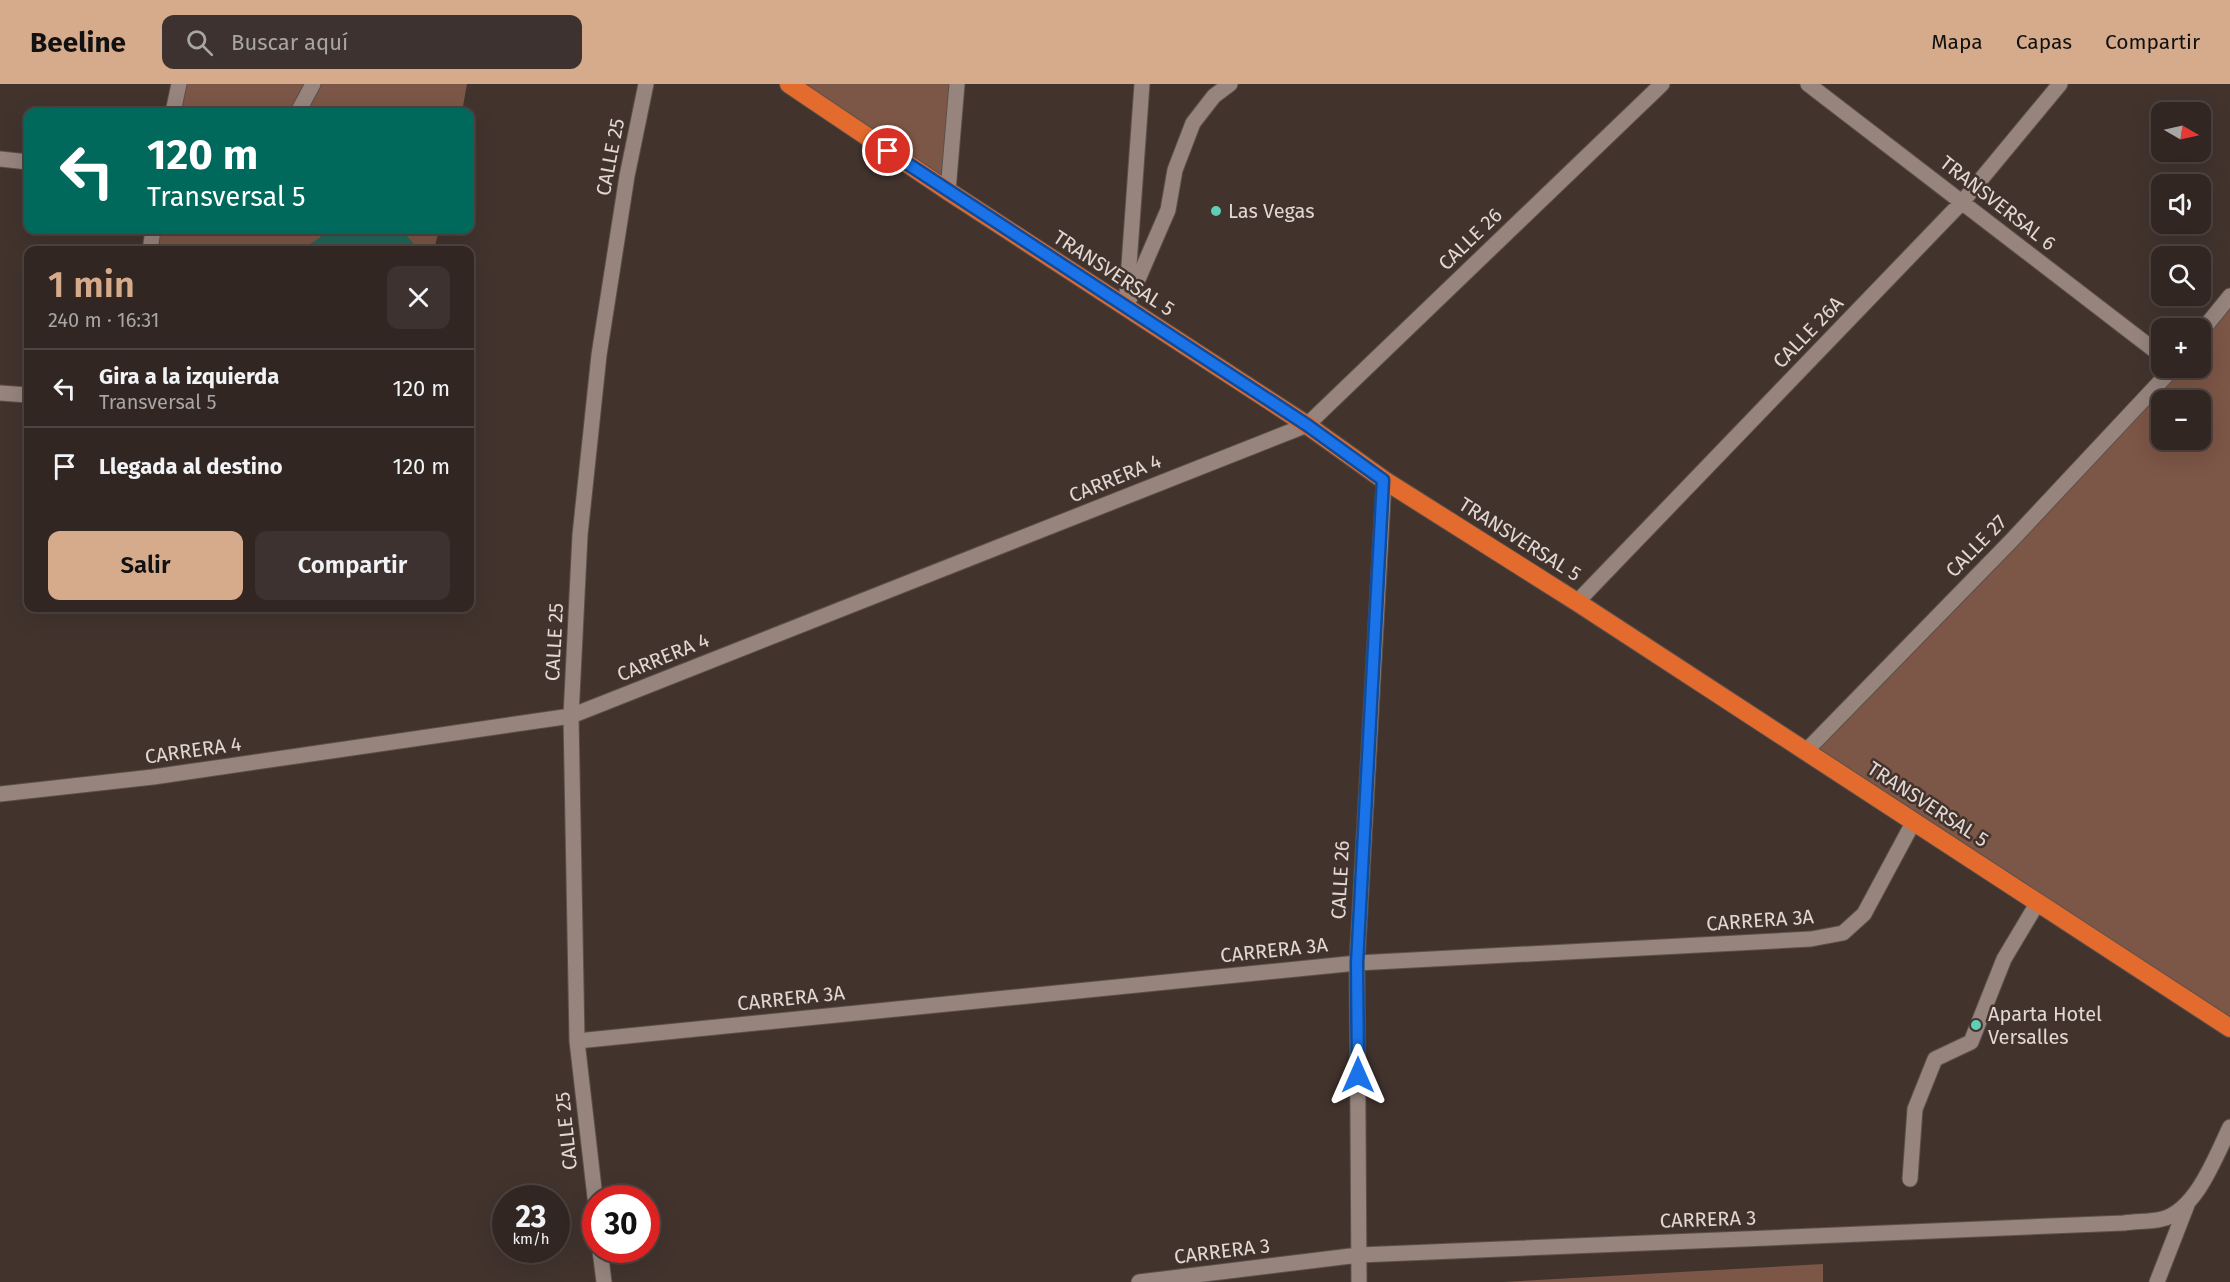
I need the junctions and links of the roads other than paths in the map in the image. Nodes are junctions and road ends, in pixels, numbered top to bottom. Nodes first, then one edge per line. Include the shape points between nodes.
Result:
1 (179, 84) edge
2 (313, 84) edge
3 (646, 84) edge
4 (789, 84) edge
5 (957, 84) edge
6 (1142, 84) edge
7 (1230, 84) edge
8 (1662, 84) edge
9 (1808, 84) edge
10 (2060, 84) edge
11 (174, 108) edge
12 (300, 108) edge
13 (0, 159) edge
14 (24, 162) edge
15 (948, 191) junction
16 (1963, 201) junction
17 (2230, 296) edge
18 (1126, 308) junction
19 (2211, 319) edge
20 (2151, 347) edge
21 (2163, 378) edge
22 (0, 393) edge
23 (24, 395) edge
24 (1307, 425) junction
25 (1383, 480) junction
26 (1577, 602) junction
27 (571, 716) junction
28 (1806, 751) junction
29 (0, 794) edge
30 (1914, 821) junction
31 (2038, 902) junction
32 (1357, 963) junction
33 (2230, 1028) edge
34 (577, 1041) junction
35 (2230, 1127) edge
36 (1910, 1179) dead end
37 (594, 1185) edge
38 (2187, 1205) junction
39 (1359, 1255) junction
40 (602, 1263) edge
41 (604, 1282) edge
42 (1139, 1282) edge
43 (1359, 1282) edge
44 (2157, 1282) edge

1 - 11 street
2 - 12 street
3 - 27 street, CALLE 25 via 599,355 580,535
4 - 15 highway, TRANSVERSAL 5
5 - 15 street
6 - 18 street
7 - 18 street via 1214,96 1193,123 1175,170 1168,210
8 - 24 street, CALLE 26
9 - 16 street, TRANSVERSAL 6
10 - 16 street, CALLE 26A
13 - 14 street
15 - 18 highway, TRANSVERSAL 5
16 - 20 street, TRANSVERSAL 6
16 - 26 street, CALLE 26A
17 - 19 street
18 - 24 highway, TRANSVERSAL 5
21 - 28 street, CALLE 27 via 2011,541
22 - 23 street
24 - 25 highway, TRANSVERSAL 5
24 - 27 street, CARRERA 4
25 - 26 highway, TRANSVERSAL 5
25 - 32 street, CALLE 26
26 - 28 highway, TRANSVERSAL 5
27 - 29 street, CARRERA 4 via 153,777
27 - 34 street, CALLE 25
28 - 30 highway, TRANSVERSAL 5
30 - 31 highway, TRANSVERSAL 5
30 - 32 street, CARRERA 3A via 1864,914 1843,933 1811,939
31 - 33 highway, TRANSVERSAL 5
31 - 36 street via 2004,959 1971,1042 1935,1059 1915,1109
32 - 34 street, CARRERA 3A
32 - 39 street, CALLE 26
34 - 37 street, CALLE 25
35 - 38 street, CARRERA 3
38 - 39 street, CARRERA 3 via 2164,1219 2124,1222
38 - 44 street
39 - 42 street, CARRERA 3
39 - 43 street, CALLE 26
40 - 41 street

